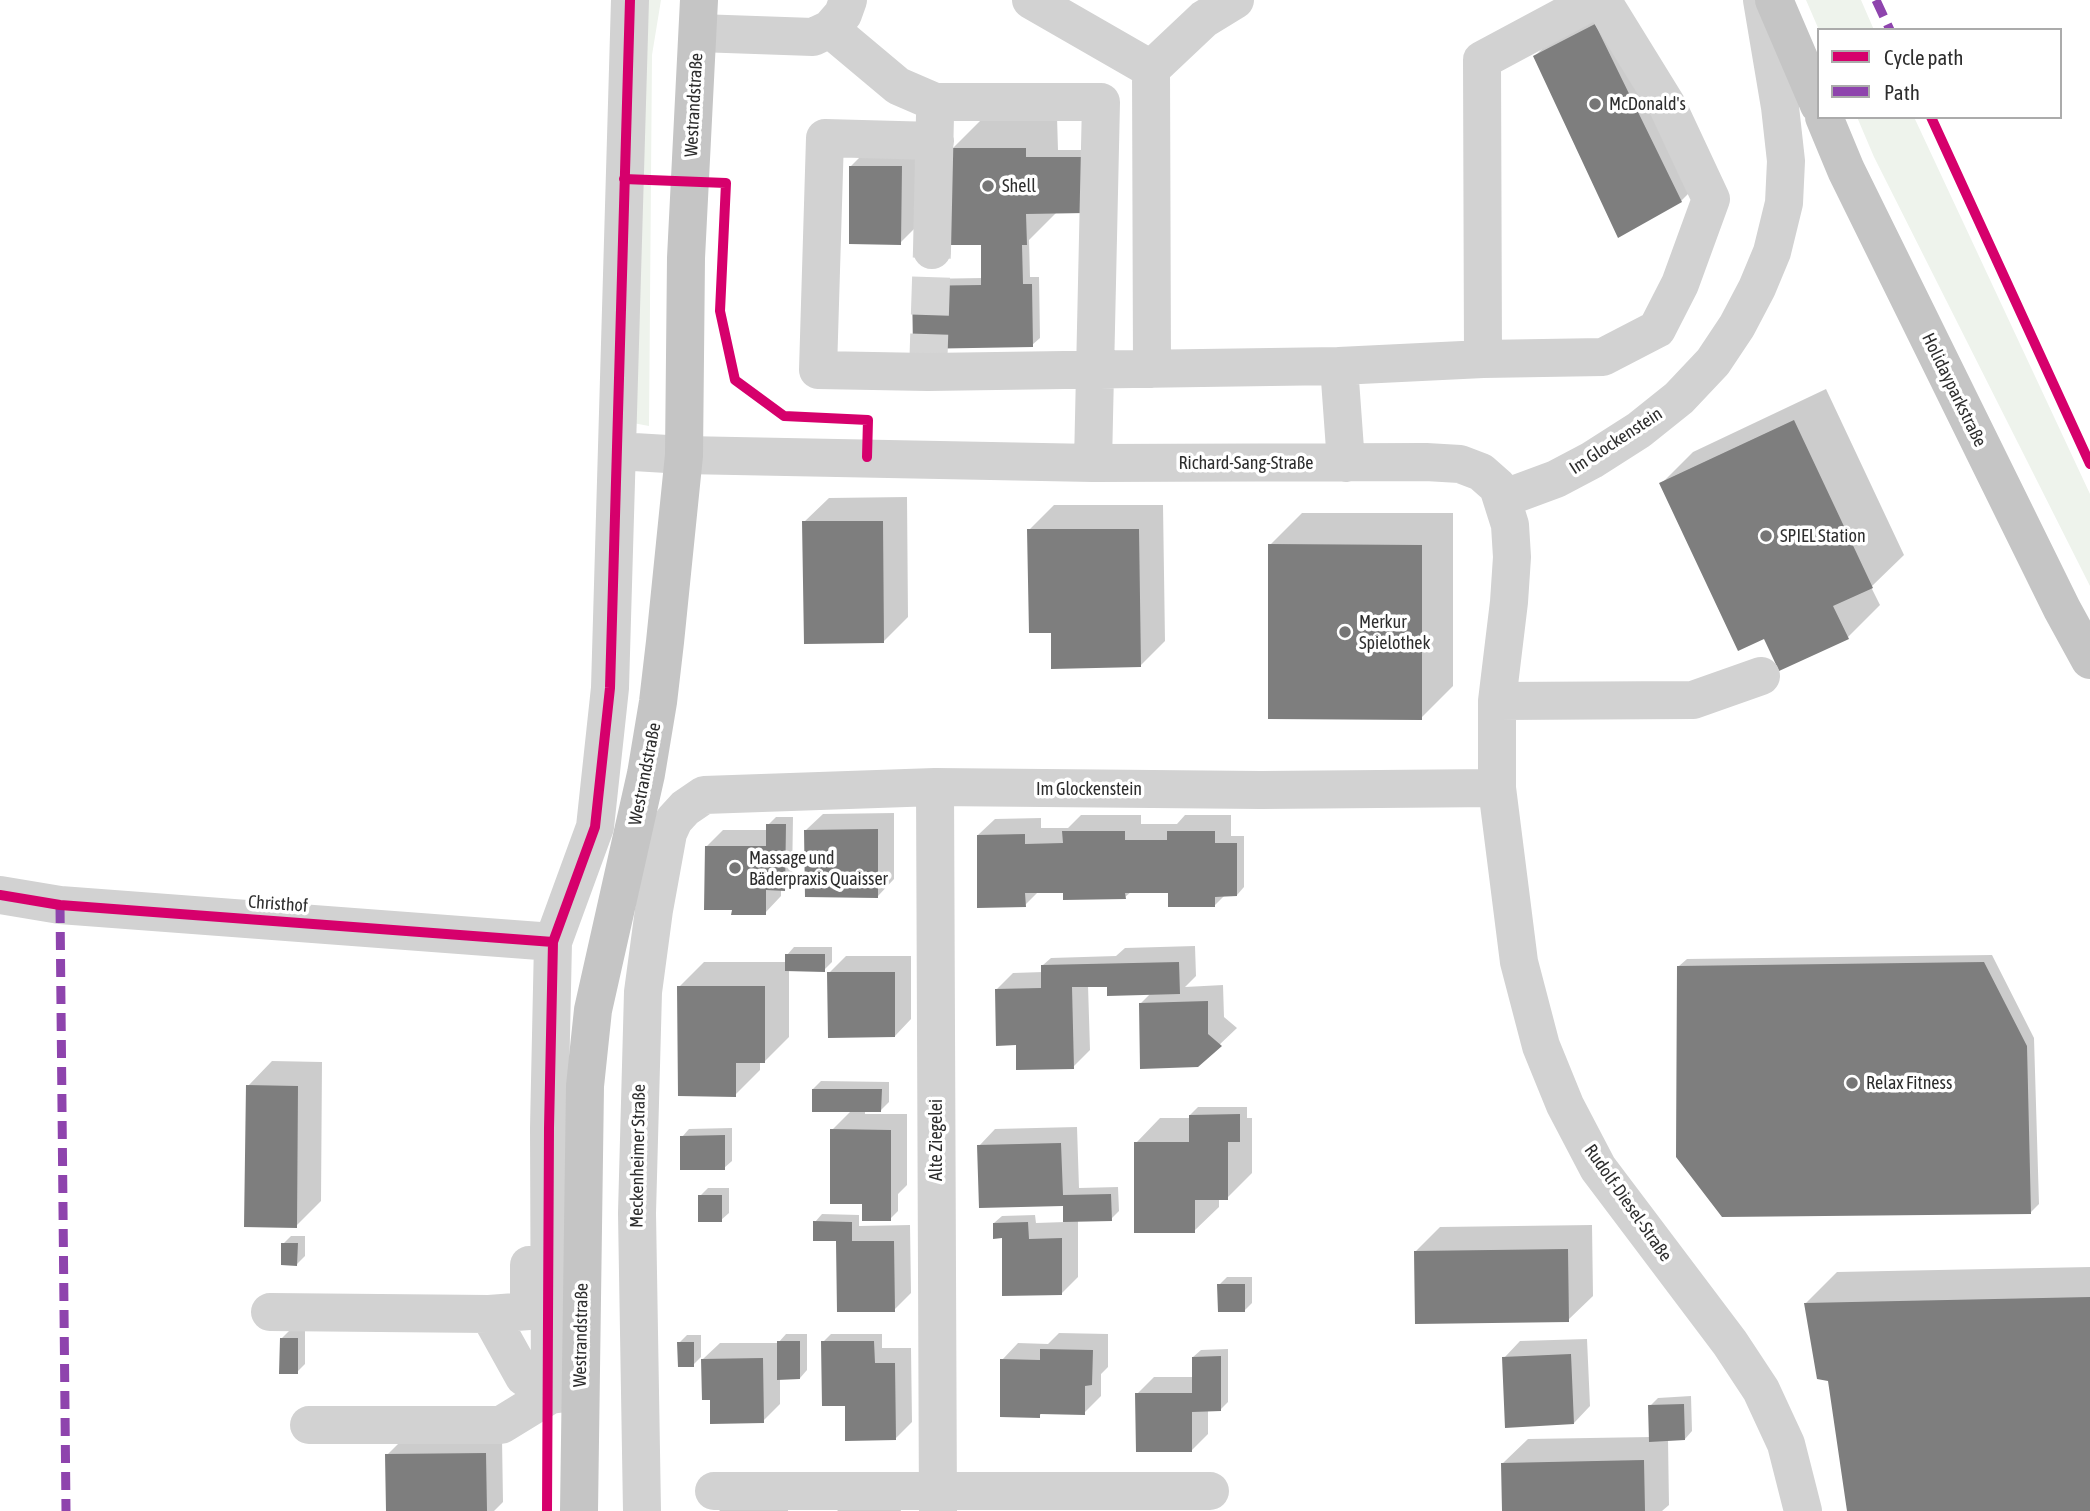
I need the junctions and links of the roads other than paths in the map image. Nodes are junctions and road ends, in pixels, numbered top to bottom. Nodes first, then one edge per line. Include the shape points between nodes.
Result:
1 (630, 0) edge
2 (1031, 0) edge
3 (1235, 0) edge
4 (1594, 0) edge
5 (1602, 0) edge
6 (1762, 0) edge
7 (1774, 0) edge
8 (839, 15) edge
9 (699, 17) edge
10 (1151, 69) junction
11 (1817, 100) edge
12 (935, 102) junction
13 (1825, 119) edge
14 (935, 141) junction
15 (932, 250) tunnel mouth
16 (1483, 359) junction
17 (1339, 366) junction
18 (1152, 369) junction
19 (1096, 370) junction
20 (617, 451) junction
21 (684, 455) junction
22 (1093, 463) junction
23 (1346, 463) junction
24 (1502, 499) junction
25 (2090, 660) edge
26 (1761, 676) dead end
27 (1497, 701) junction
28 (935, 788) junction
29 (1497, 788) junction
30 (685, 808) joint
31 (0, 895) edge
32 (553, 942) junction
33 (529, 995) dead end
34 (270, 1312) dead end
35 (489, 1314) junction
36 (565, 1393) junction
37 (309, 1425) dead end
38 (714, 1491) dead end
39 (1210, 1491) dead end
40 (938, 1501) edge
41 (579, 1511) edge
42 (642, 1511) edge
43 (1803, 1511) edge

1 - 20 street
2 - 10 street
3 - 10 street via 1204,19
4 - 16 street via 1482,60
5 - 16 street via 1668,107 1711,199 1680,284 1657,329 1602,357
6 - 24 street, Im Glockenstein via 1786,161 1784,203 1772,253 1757,288 1713,362 1679,398 1592,460
7 - 11 main road
8 - 9 street, Westrandstraße via 813,37
8 - 12 street via 898,86
9 - 21 main road, Westrandstraße via 685,258
10 - 18 street
12 - 14 street
12 - 19 street via 1101,102
13 - 25 main road, Holidayparkstraße
14 - 15 street
14 - 19 street via 825,138 818,370
16 - 17 street
17 - 18 street
17 - 23 street
18 - 19 street
19 - 22 street
20 - 21 street, Richard-Sang-Straße
20 - 32 street via 610,688 595,827
21 - 22 street, Richard-Sang-Straße
21 - 36 main road, Westrandstraße via 658,702 589,1044
22 - 23 street, Richard-Sang-Straße
23 - 24 street, Richard-Sang-Straße via 1460,464 1481,472
24 - 27 street, Richard-Sang-Straße via 1512,557
26 - 27 street via 1693,700
27 - 29 street, Richard-Sang-Straße
28 - 29 street, Im Glockenstein
28 - 30 street, Im Glockenstein via 705,794
28 - 40 street, Alte Ziegelei
29 - 43 street, Rudolf-Diesel-Straße via 1519,962 1541,1046 1565,1105 1598,1168 1761,1390 1786,1444
30 - 42 street, Meckenheimer Straße via 668,834 643,992 637,1213
31 - 32 street, Christhof via 61,905
32 - 36 street via 549,1129
33 - 35 street via 529,1311
34 - 35 street
35 - 36 street via 524,1377
36 - 37 street via 501,1425
36 - 41 main road, Westrandstraße
38 - 40 street
39 - 40 street

